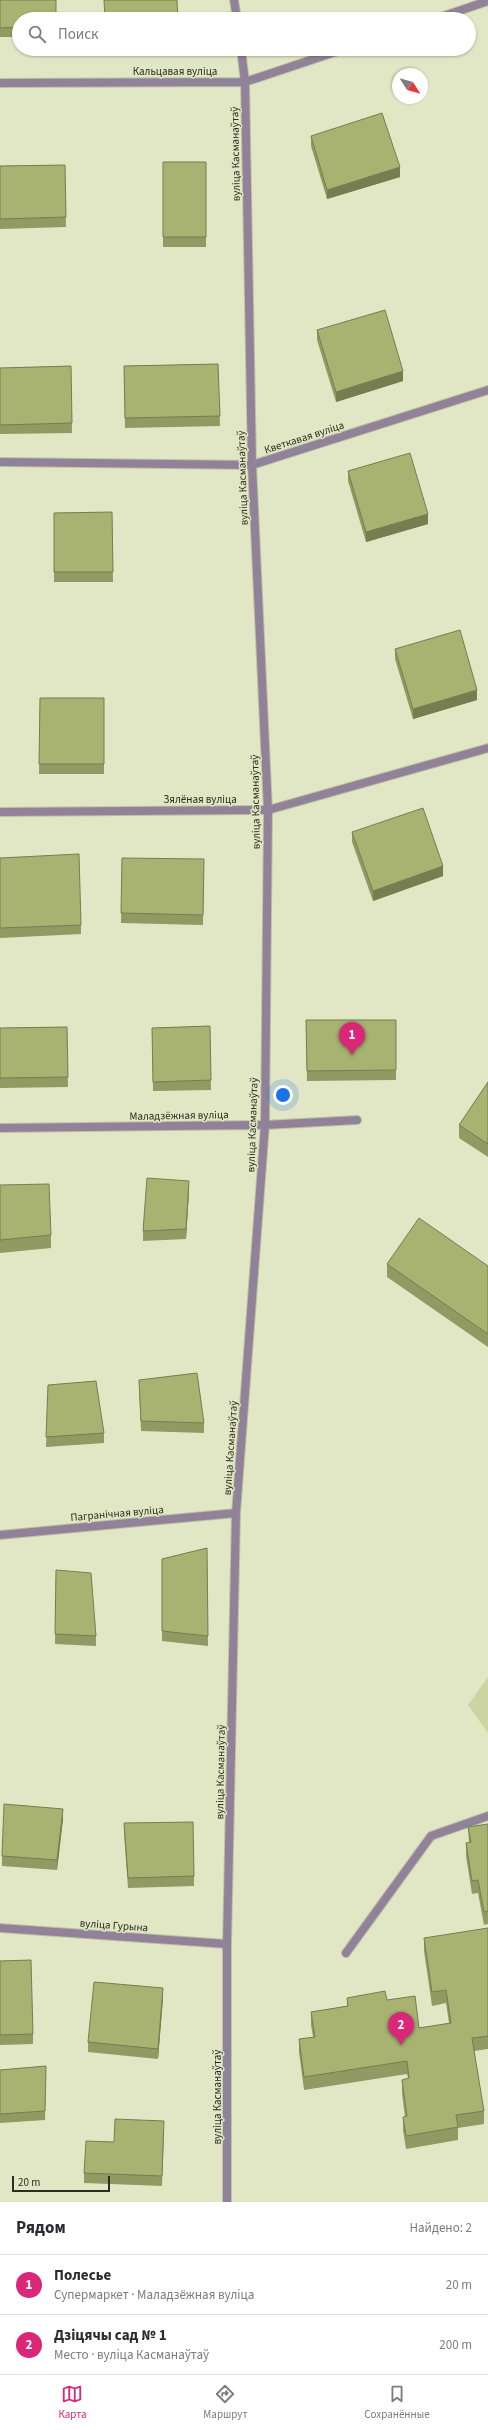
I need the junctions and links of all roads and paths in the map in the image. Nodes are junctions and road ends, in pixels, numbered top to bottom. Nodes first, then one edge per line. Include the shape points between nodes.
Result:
1 (234, 0) edge
2 (488, 1) edge
3 (236, 12) edge
4 (456, 12) edge
5 (241, 56) edge
6 (323, 56) edge
7 (245, 82) junction
8 (0, 83) edge
9 (488, 390) edge
10 (0, 462) edge
11 (252, 465) junction
12 (488, 748) edge
13 (268, 810) junction
14 (0, 812) edge
15 (357, 1120) dead end
16 (265, 1125) junction
17 (0, 1128) edge
18 (236, 1513) junction
19 (0, 1534) edge
20 (488, 1816) edge
21 (0, 1928) edge
22 (227, 1944) junction
23 (346, 1953) dead end
24 (227, 2202) edge

1 - 3 street
2 - 4 street
5 - 7 street, вуліца Касманаўтаў
6 - 7 street, Кальцавая вуліца
7 - 8 street, Кальцавая вуліца
7 - 11 street, вуліца Касманаўтаў
9 - 11 street, Кветкавая вуліца
10 - 11 street, Кветкавая вуліца
11 - 13 street, вуліца Касманаўтаў
12 - 13 street, Зялёная вуліца
13 - 14 street, Зялёная вуліца
13 - 16 street, вуліца Касманаўтаў
15 - 16 street, Маладзёжная вуліца
16 - 17 street, Маладзёжная вуліца
16 - 18 street, вуліца Касманаўтаў
18 - 19 street, Пагранічная вуліца
18 - 22 street, вуліца Касманаўтаў
20 - 23 street via 431,1836
21 - 22 street, вуліца Гурына
22 - 24 street, вуліца Касманаўтаў

